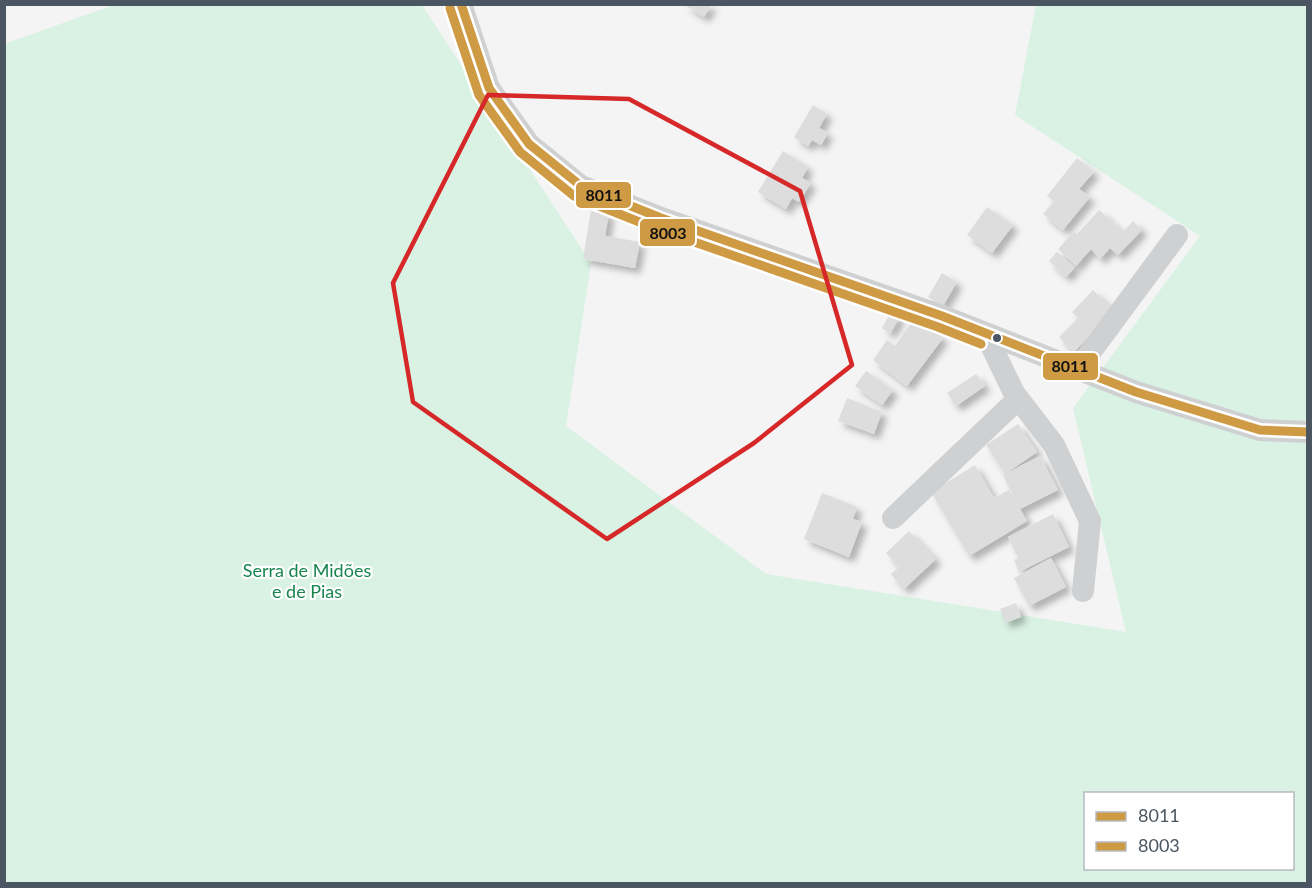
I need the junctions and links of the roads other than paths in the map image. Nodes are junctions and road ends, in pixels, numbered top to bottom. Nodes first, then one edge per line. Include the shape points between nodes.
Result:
1 (461, 4) edge
2 (1178, 235) dead end
3 (985, 333) junction
4 (1078, 369) junction
5 (1018, 399) junction
6 (1308, 432) edge
7 (893, 518) dead end
8 (1083, 591) dead end

1 - 3 street via 489,88 528,144 581,186
2 - 4 street
3 - 4 street
3 - 5 street
4 - 6 street via 1136,392 1260,430
5 - 7 street
5 - 8 street via 1054,445 1090,521

